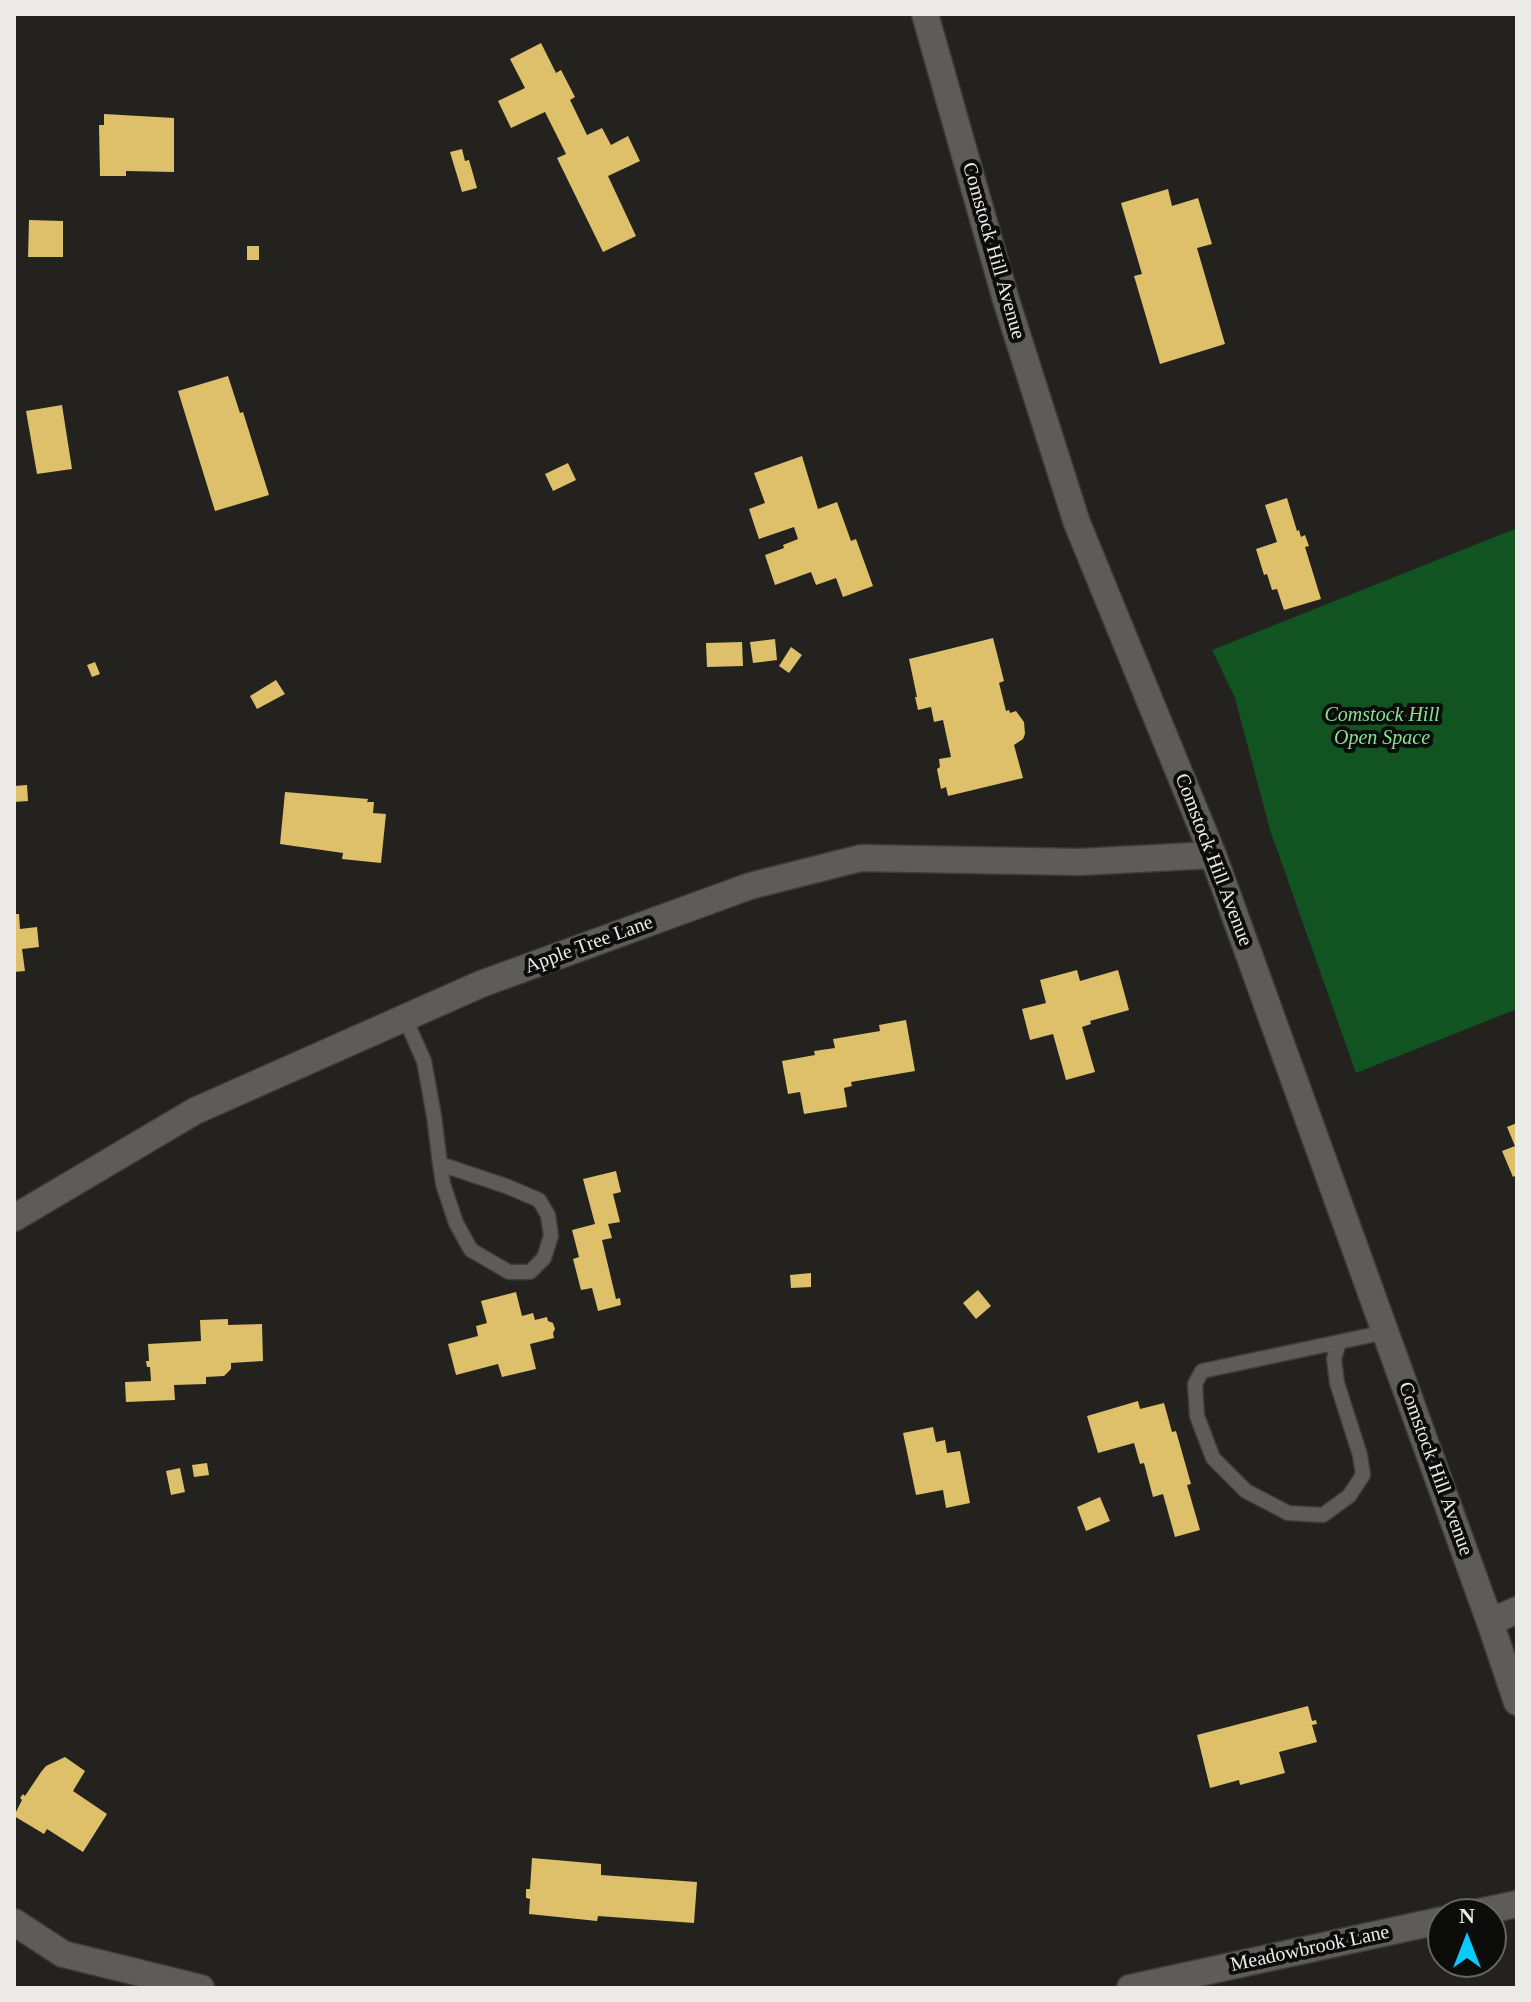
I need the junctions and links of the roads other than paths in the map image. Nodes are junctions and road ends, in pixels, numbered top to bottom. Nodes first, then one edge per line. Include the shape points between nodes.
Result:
1 (925, 14) edge
2 (1213, 855) junction
3 (405, 1018) junction
4 (440, 1164) junction
5 (14, 1218) edge
6 (1386, 1332) junction
7 (1339, 1342) junction
8 (1517, 1610) edge
9 (1490, 1622) junction
10 (1517, 1702) edge
11 (14, 1922) edge
12 (1427, 1923) edge
13 (201, 1988) edge
14 (1130, 1988) edge

1 - 2 street, Comstock Hill Avenue via 1006,300 1077,523
2 - 3 street, Apple Tree Lane via 1080,862 861,858 750,886 481,984
2 - 6 street, Comstock Hill Avenue
3 - 4 lane via 424,1061
3 - 5 street, Apple Tree Lane via 195,1111
4 - 4 lane via 456,1223 471,1250 509,1272 530,1272 544,1258 551,1236 539,1200
6 - 7 lane
6 - 9 street, Comstock Hill Avenue
7 - 7 lane via 1202,1371 1195,1384 1197,1416 1213,1458 1246,1491 1288,1513 1323,1515 1349,1496 1363,1475 1337,1383 1334,1359
8 - 9 street
9 - 10 street, Comstock Hill Avenue
11 - 13 street via 63,1954
12 - 14 street, Meadowbrook Lane

